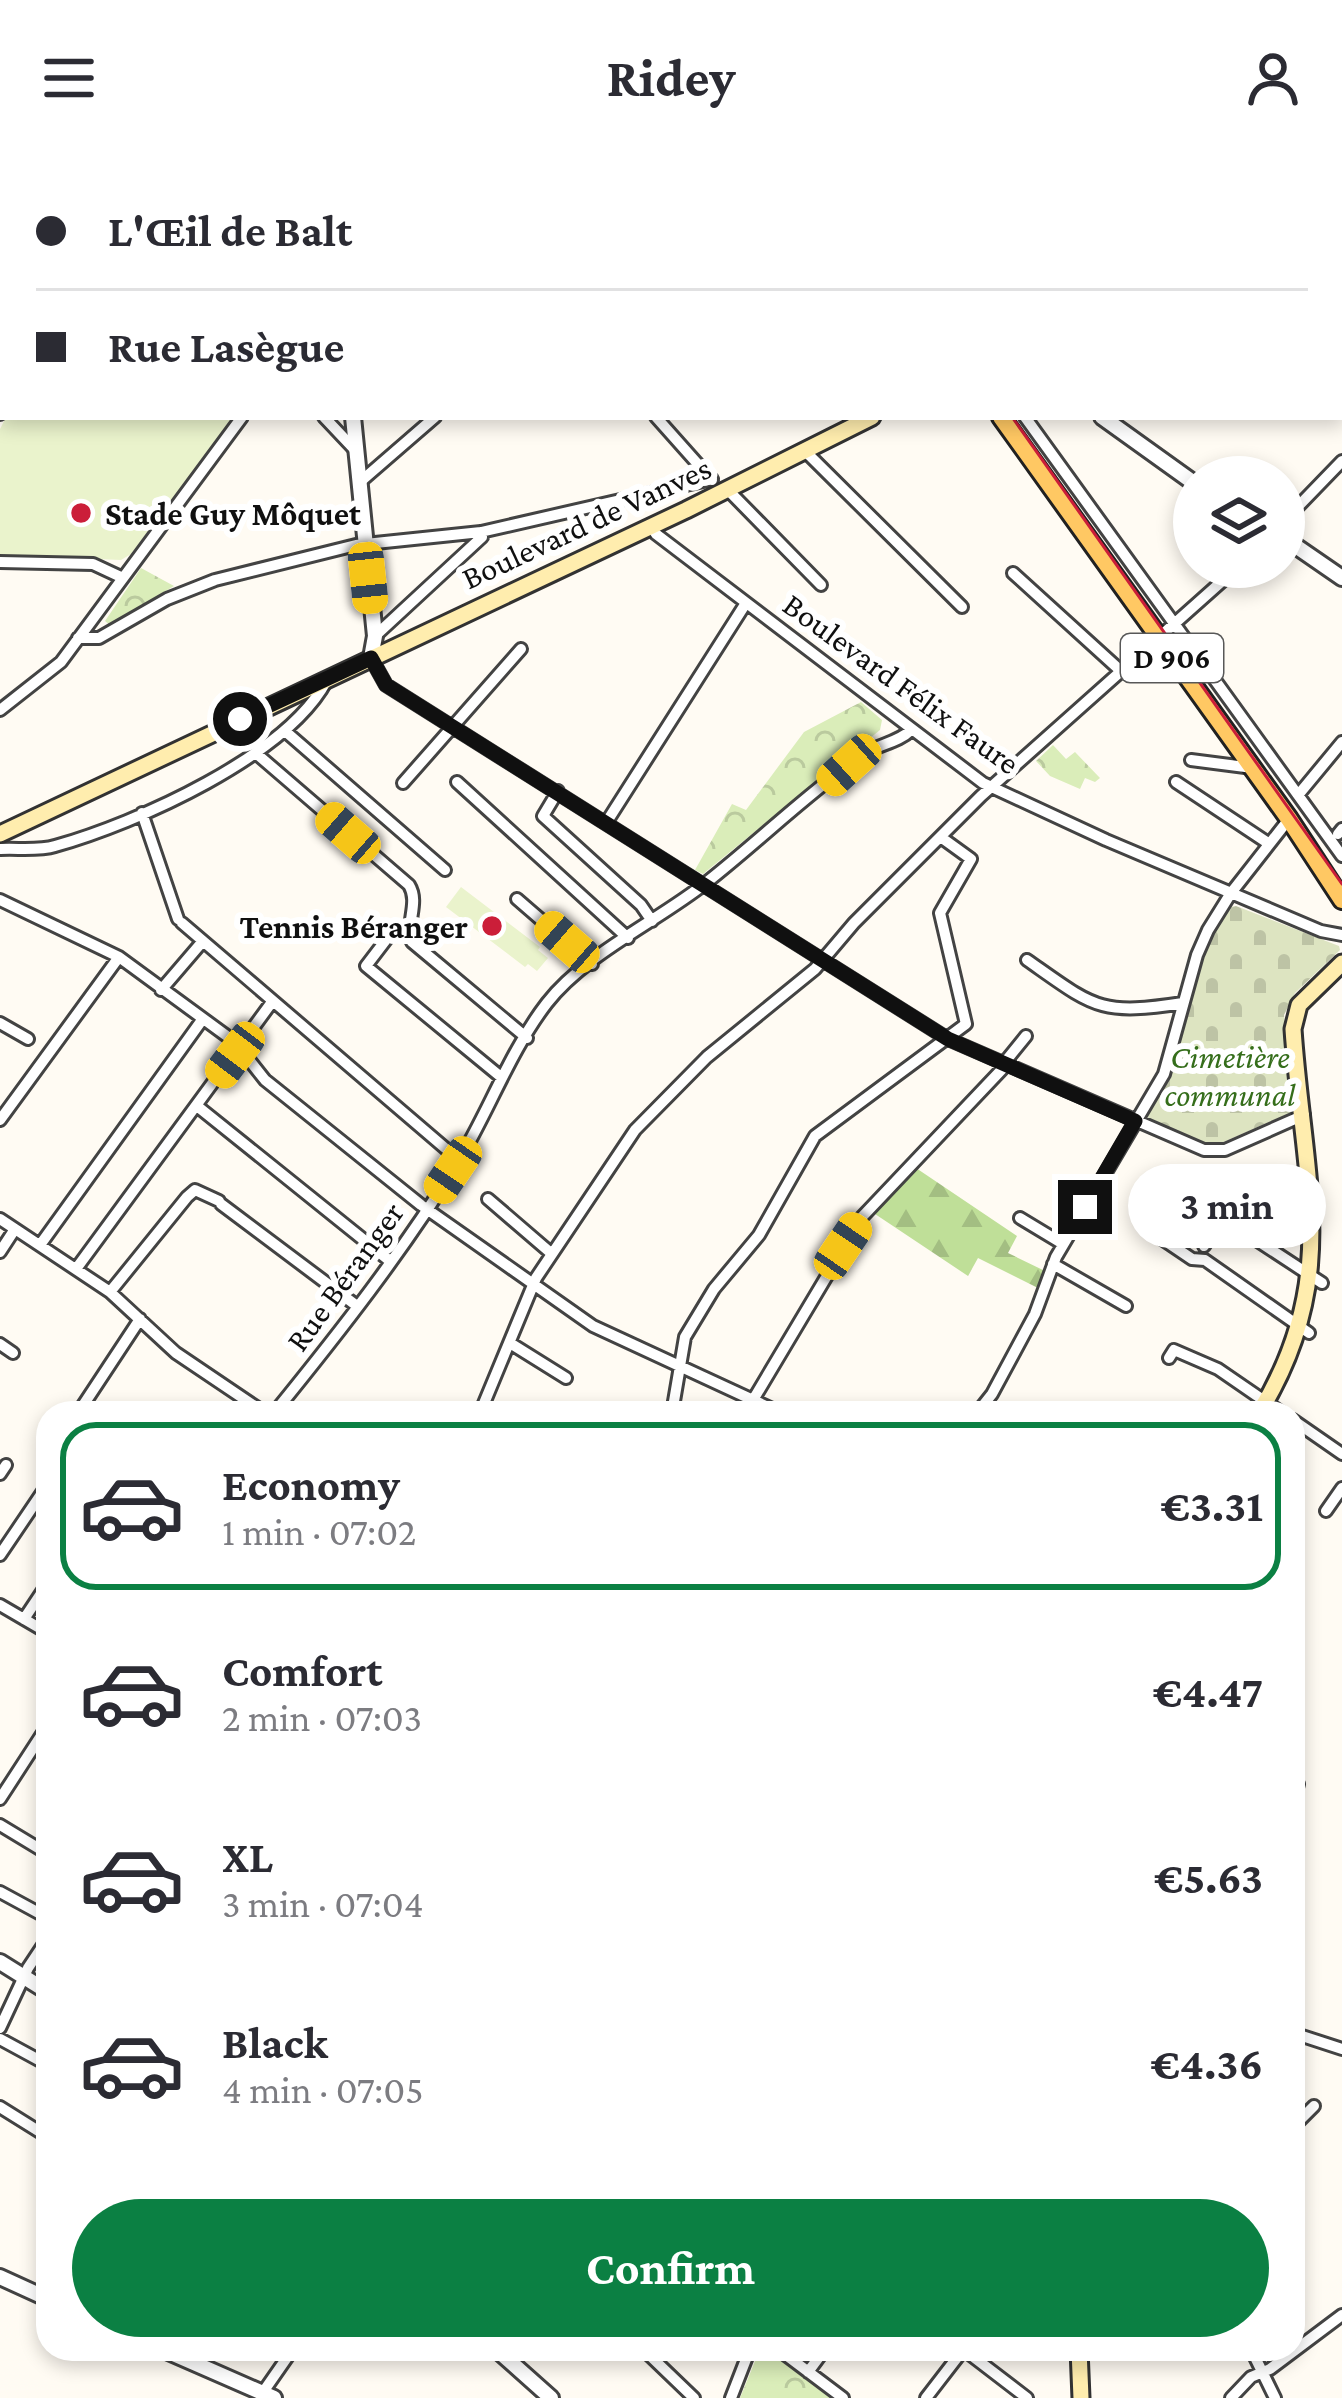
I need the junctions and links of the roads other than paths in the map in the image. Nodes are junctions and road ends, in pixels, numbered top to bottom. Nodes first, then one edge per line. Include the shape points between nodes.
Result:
1 (240, 420) edge
2 (327, 420) edge
3 (353, 420) edge
4 (432, 420) edge
5 (659, 420) edge
6 (866, 420) edge
7 (1003, 420) edge
8 (1027, 420) edge
9 (1106, 420) edge
10 (805, 451) junction
11 (357, 452) junction
12 (1342, 461) edge
13 (1173, 468) edge
14 (360, 482) junction
15 (716, 484) junction
16 (1305, 499) edge
17 (650, 524) junction
18 (482, 532) junction
19 (365, 543) junction
20 (1305, 552) edge
21 (0, 562) edge
22 (1013, 573) dead end
23 (123, 578) junction
24 (1342, 578) edge
25 (821, 585) dead end
26 (1214, 588) edge
27 (746, 603) junction
28 (962, 608) dead end
29 (1174, 622) junction
30 (79, 638) junction
31 (1157, 638) junction
32 (377, 648) junction
33 (521, 649) dead end
34 (1122, 672) junction
35 (328, 678) junction
36 (0, 710) edge
37 (452, 726) junction
38 (910, 730) junction
39 (285, 731) junction
40 (1340, 749) edge
41 (257, 755) junction
42 (1191, 760) dead end
43 (1253, 768) junction
44 (457, 782) dead end
45 (1176, 782) dead end
46 (403, 783) dead end
47 (992, 788) junction
48 (558, 791) junction
49 (1299, 794) junction
50 (142, 813) junction
51 (1289, 819) junction
52 (606, 823) junction
53 (0, 834) edge
54 (942, 838) junction
55 (1268, 844) junction
56 (0, 849) edge
57 (1342, 856) edge
58 (445, 870) dead end
59 (703, 886) junction
60 (1232, 893) junction
61 (517, 898) dead end
62 (0, 900) edge
63 (1342, 900) edge
64 (652, 921) junction
65 (409, 934) junction
66 (1342, 935) edge
67 (628, 938) junction
68 (203, 941) junction
69 (118, 957) junction
70 (822, 960) junction
71 (1027, 960) dead end
72 (1342, 963) edge
73 (592, 964) junction
74 (161, 990) junction
75 (272, 1002) junction
76 (1183, 1003) junction
77 (202, 1020) junction
78 (0, 1023) edge
79 (1026, 1036) dead end
80 (527, 1037) junction
81 (28, 1039) dead end
82 (948, 1039) junction
83 (240, 1049) junction
84 (1006, 1063) junction
85 (501, 1077) junction
86 (196, 1106) junction
87 (1306, 1114) junction
88 (0, 1120) edge
89 (1135, 1121) junction
90 (459, 1160) junction
91 (488, 1198) dead end
92 (428, 1207) junction
93 (1174, 1207) dead end
94 (1020, 1218) dead end
95 (0, 1219) edge
96 (15, 1229) junction
97 (1064, 1244) junction
98 (40, 1245) junction
99 (1204, 1246) dead end
100 (0, 1252) edge
101 (552, 1254) junction
102 (390, 1262) junction
103 (1054, 1264) junction
104 (76, 1269) junction
105 (1322, 1283) junction
106 (532, 1286) junction
107 (110, 1292) junction
108 (357, 1306) junction
109 (1126, 1306) dead end
110 (140, 1318) junction
111 (1309, 1333) junction
112 (510, 1343) junction
113 (0, 1344) edge
114 (14, 1353) dead end
115 (1169, 1358) dead end
116 (680, 1367) junction
117 (566, 1378) dead end
118 (753, 1400) joint
119 (86, 1401) edge
120 (247, 1401) edge
121 (283, 1401) edge
122 (484, 1401) edge
123 (674, 1401) edge
124 (986, 1401) edge
125 (1259, 1401) edge
126 (1275, 1401) edge
127 (1305, 1428) edge
128 (1342, 1454) edge
129 (1342, 1488) edge
130 (36, 1502) edge
131 (1326, 1511) dead end
132 (0, 1556) edge
133 (36, 1601) edge
134 (0, 1605) edge
135 (24, 1619) junction
136 (36, 1626) edge
137 (36, 1741) edge
138 (4, 1784) edge
139 (0, 1799) edge
140 (0, 1825) edge
141 (36, 1847) edge
142 (0, 1892) edge
143 (36, 1912) edge
144 (36, 1958) edge
145 (0, 1962) edge
146 (25, 1977) junction
147 (36, 1984) edge
148 (0, 2028) edge
149 (1305, 2037) edge
150 (0, 2039) edge
151 (1342, 2049) edge
152 (36, 2058) edge
153 (1314, 2106) dead end
154 (0, 2107) edge
155 (1305, 2115) edge
156 (36, 2130) edge
157 (1, 2279) edge
158 (36, 2294) edge
159 (1342, 2315) edge
160 (1305, 2341) edge
161 (188, 2361) edge
162 (286, 2361) edge
163 (509, 2361) edge
164 (655, 2361) edge
165 (746, 2361) edge
166 (794, 2361) edge
167 (816, 2361) edge
168 (954, 2361) edge
169 (978, 2361) edge
170 (1079, 2361) edge
171 (1257, 2361) edge
172 (1277, 2361) edge
173 (808, 2372) junction
174 (1262, 2372) junction
175 (265, 2396) edge
176 (1025, 2397) edge
177 (551, 2398) edge
178 (694, 2398) edge
179 (731, 2398) edge
180 (843, 2398) edge
181 (926, 2398) edge
182 (1081, 2398) edge
183 (1231, 2398) edge
184 (1275, 2398) edge

1 - 23 street
2 - 11 street
3 - 11 street
4 - 14 street
5 - 15 street
6 - 10 main road, Boulevard de Vanves
7 - 31 main road, D 906
8 - 29 street
9 - 13 street
10 - 15 main road, Boulevard de Vanves
10 - 28 street
11 - 14 street
12 - 16 street
14 - 19 street
15 - 17 main road, Boulevard de Vanves
15 - 18 street
15 - 25 street
17 - 27 street, Boulevard Félix Faure
17 - 32 main road, Boulevard de Vanves
18 - 19 street
18 - 32 street
19 - 30 street via 215,580 99,638
19 - 32 street
20 - 24 street
21 - 23 street via 93,564
22 - 34 street
23 - 30 street
26 - 29 street
27 - 38 street, Boulevard Félix Faure
27 - 52 street
29 - 31 street
29 - 49 street
30 - 36 street
31 - 34 street
31 - 43 main road, D 906
32 - 35 main road, Boulevard de Vanves
32 - 37 street via 386,685
33 - 37 street
34 - 47 street
35 - 39 street
35 - 53 main road, Boulevard de Vanves
37 - 46 street
37 - 48 street
38 - 47 street, Boulevard Félix Faure
38 - 59 street, Rue Béranger via 866,752
39 - 41 street
39 - 58 street
40 - 49 street
41 - 50 street
41 - 65 street via 409,885
42 - 43 street
43 - 51 main road, D 906
44 - 67 street
45 - 55 street
47 - 54 street
47 - 60 street, Boulevard Félix Faure
48 - 52 street
48 - 64 street via 543,816
49 - 57 street
50 - 56 street via 52,847
50 - 68 street via 180,921
51 - 55 street
51 - 63 main road, D 906
52 - 59 street
54 - 70 street
54 - 82 street via 971,863 940,913 966,1024
55 - 60 street
59 - 64 street, Rue Béranger
59 - 70 street
60 - 66 street, Boulevard Félix Faure
60 - 76 street via 1197,955
61 - 73 street
62 - 69 street
64 - 67 street, Rue Béranger
65 - 80 street
65 - 85 street via 392,932 366,965
67 - 73 street, Rue Béranger
68 - 74 street
68 - 75 street
69 - 74 street
69 - 88 street
70 - 82 street
70 - 101 street via 641,1124
71 - 76 street via 1089,1003 1128,1011
72 - 87 main road via 1294,1014
73 - 80 street, Rue Béranger via 546,1004
74 - 77 street
75 - 83 street
75 - 90 street
76 - 89 street via 1164,1074
77 - 83 street
77 - 98 street
78 - 81 street
79 - 84 street
80 - 85 street, Rue Béranger
82 - 84 street
82 - 116 street via 815,1136 759,1235 685,1337
83 - 86 street
83 - 92 street via 265,1080
84 - 89 street
84 - 118 street via 862,1217
85 - 90 street, Rue Béranger
86 - 102 street
86 - 104 street
87 - 89 street via 1218,1152
87 - 105 main road
89 - 97 street
90 - 92 street, Rue Béranger
91 - 101 street
92 - 102 street, Rue Béranger
92 - 106 street
93 - 111 street via 1155,1234
94 - 97 street
95 - 96 street
96 - 98 street
96 - 100 street
97 - 103 street
98 - 104 street
99 - 105 street via 1222,1218
101 - 106 street
102 - 108 street, Rue Béranger
103 - 109 street
103 - 124 street
104 - 107 street
105 - 111 main road
106 - 112 street
106 - 116 street via 592,1326
107 - 108 street via 195,1190
107 - 110 street
108 - 121 street, Rue Béranger
110 - 119 street
110 - 120 street
111 - 126 main road
112 - 117 street
112 - 122 street
113 - 114 street
115 - 125 street via 1174,1350 1218,1369
116 - 118 street
116 - 123 street
127 - 128 street
129 - 131 street
130 - 132 street
133 - 135 street
134 - 135 street
135 - 136 street
137 - 138 street
138 - 139 street
140 - 141 street
142 - 143 street
144 - 146 street
145 - 146 street
146 - 147 street
146 - 148 street
149 - 151 street
150 - 152 street
153 - 155 street
154 - 156 street
157 - 158 street
159 - 160 street
161 - 175 street
162 - 175 street
163 - 177 street
164 - 178 street
165 - 179 street
166 - 173 street
167 - 173 street
168 - 181 street
169 - 176 street
170 - 182 main road
171 - 174 street
172 - 174 street
173 - 180 street
174 - 183 street
174 - 184 street

